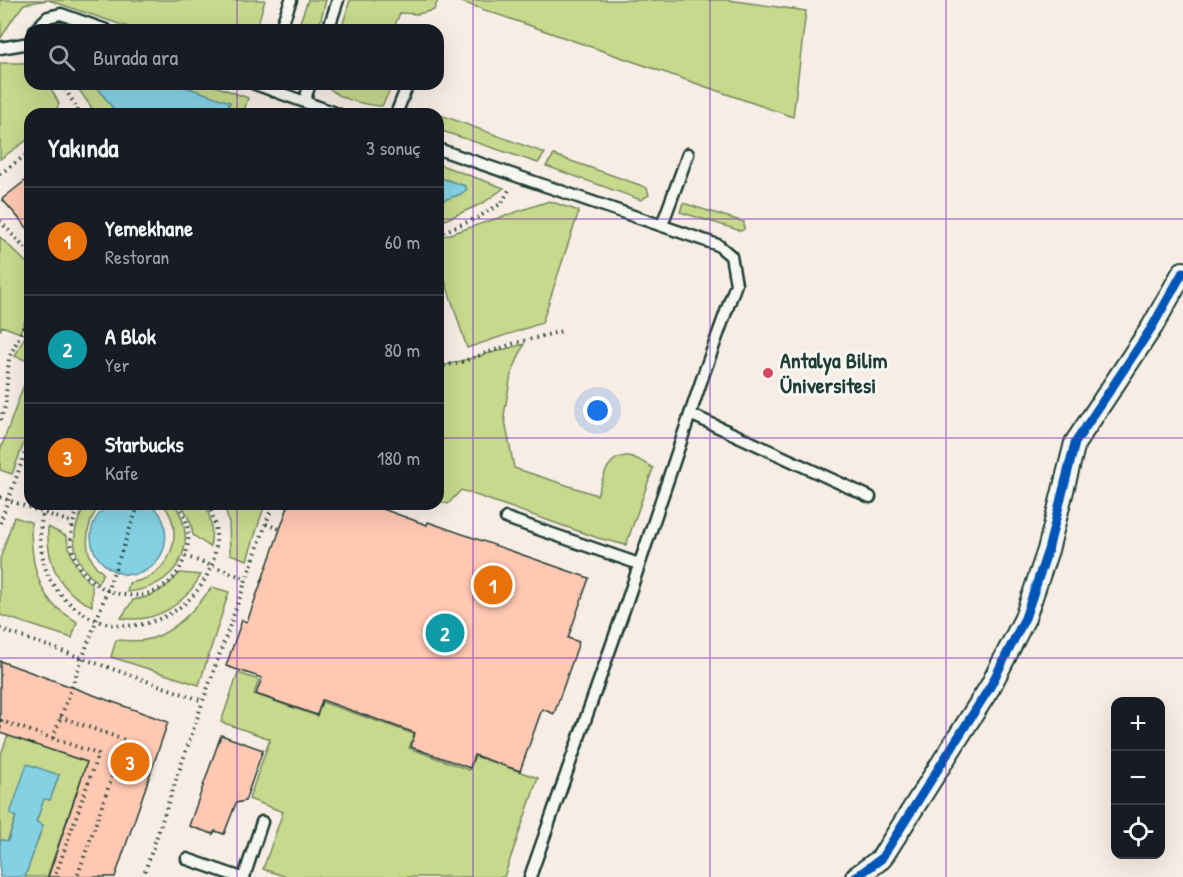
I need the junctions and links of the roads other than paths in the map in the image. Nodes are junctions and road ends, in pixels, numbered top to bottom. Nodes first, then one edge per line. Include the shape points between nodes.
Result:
1 (291, 0) edge
2 (338, 0) edge
3 (41, 24) edge
4 (89, 24) edge
5 (282, 24) edge
6 (330, 24) edge
7 (24, 44) edge
8 (0, 48) edge
9 (272, 90) edge
10 (308, 90) edge
11 (406, 90) edge
12 (304, 102) junction
13 (321, 108) edge
14 (398, 108) edge
15 (444, 151) edge
16 (688, 154) dead end
17 (662, 225) junction
18 (1183, 272) edge
19 (690, 414) junction
20 (870, 497) dead end
21 (506, 518) dead end
22 (639, 564) junction
23 (262, 822) dead end
24 (187, 859) dead end
25 (239, 877) edge
26 (244, 877) edge
27 (530, 877) edge
28 (856, 877) edge

1 - 5 lane
2 - 6 lane
3 - 4 lane via 48,17 61,14
7 - 8 lane
9 - 12 lane
10 - 12 lane
11 - 14 lane
12 - 13 lane
15 - 17 lane
16 - 17 lane
17 - 19 lane via 718,245 731,256 736,284
18 - 28 street via 1152,327 1075,442 1048,550 1025,618 990,687 881,859
19 - 20 lane
19 - 22 lane
21 - 22 lane
22 - 27 lane
23 - 26 lane
24 - 25 lane

